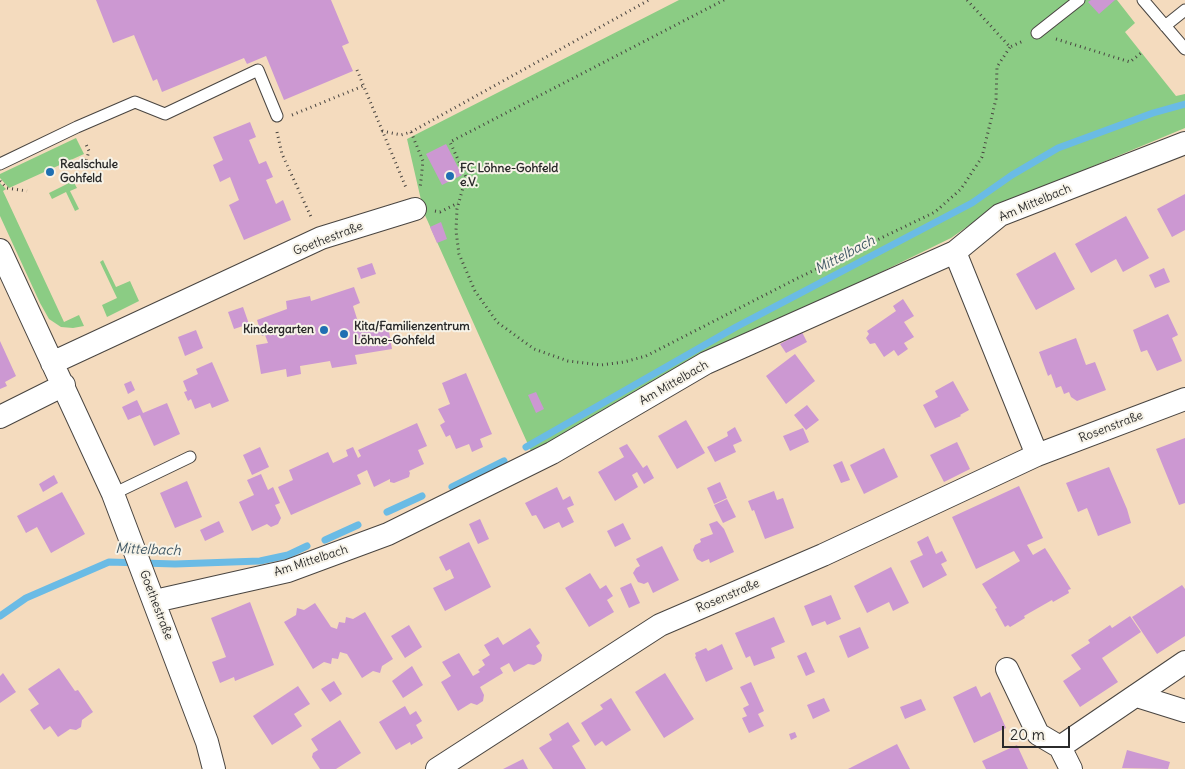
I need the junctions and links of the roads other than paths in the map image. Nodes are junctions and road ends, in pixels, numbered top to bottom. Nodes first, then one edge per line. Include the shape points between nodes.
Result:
1 (1079, 0) edge
2 (1143, 0) edge
3 (1185, 10) edge
4 (1166, 26) junction
5 (1037, 33) road end
6 (1185, 49) edge
7 (278, 116) road end
8 (1185, 143) edge
9 (0, 164) edge
10 (415, 209) road end
11 (0, 250) edge
12 (955, 252) junction
13 (52, 363) junction
14 (64, 385) junction
15 (1185, 399) edge
16 (0, 416) edge
17 (1037, 455) junction
18 (190, 457) dead end
19 (113, 494) junction
20 (155, 601) junction
21 (1185, 662) edge
22 (1007, 669) dead end
23 (1137, 696) junction
24 (1185, 711) edge
25 (1060, 747) junction
26 (214, 769) edge
27 (437, 769) edge
28 (1071, 769) edge

1 - 5 lane
2 - 4 lane
3 - 4 lane
4 - 6 lane
7 - 9 lane via 258,70 165,114 135,102
8 - 12 street, Am Mittelbach via 1000,215
10 - 13 street, Goethestraße via 321,238
11 - 13 street, Goethestraße
12 - 17 street
12 - 20 street, Am Mittelbach via 706,363 552,453 388,534 288,571
13 - 14 street, Goethestraße
14 - 16 street
14 - 19 street, Goethestraße
15 - 17 street, Rosenstraße
17 - 27 street, Rosenstraße via 823,555 660,624
18 - 19 lane
19 - 20 street, Goethestraße
20 - 26 street, Goethestraße
21 - 23 street
22 - 25 street via 1038,734
23 - 24 street
23 - 25 street
25 - 28 street

